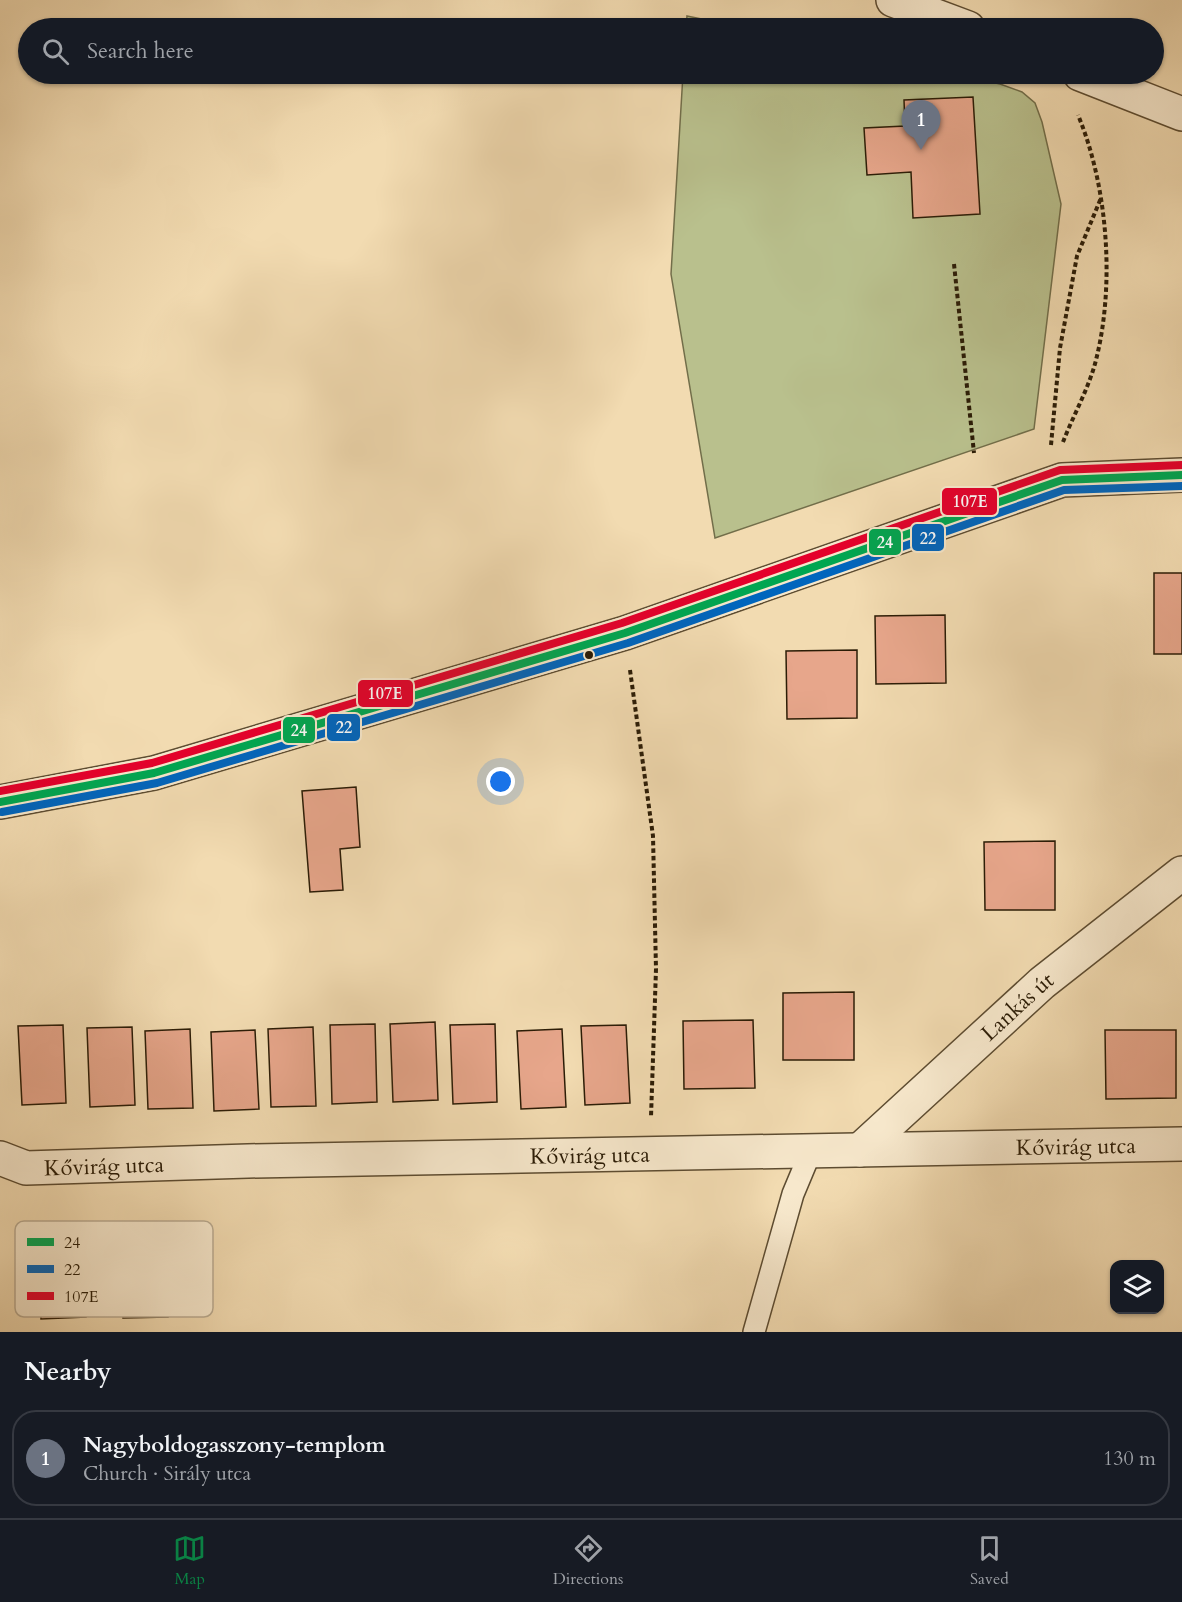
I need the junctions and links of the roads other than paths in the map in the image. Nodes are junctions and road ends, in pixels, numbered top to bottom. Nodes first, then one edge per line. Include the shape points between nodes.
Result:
1 (906, 2) edge
2 (944, 18) edge
3 (1106, 84) edge
4 (1182, 114) edge
5 (1182, 475) edge
6 (0, 802) edge
7 (1182, 873) edge
8 (1182, 1144) edge
9 (860, 1150) junction
10 (811, 1151) junction
11 (0, 1158) edge
12 (754, 1332) edge

1 - 2 street
3 - 4 street
5 - 6 street via 1048,478 625,633 154,772
7 - 9 street, Lankás út via 1042,983
8 - 9 street, Kővirág utca
9 - 10 street, Kővirág utca
10 - 11 street, Kővirág utca via 26,1168
10 - 12 lane via 793,1194

